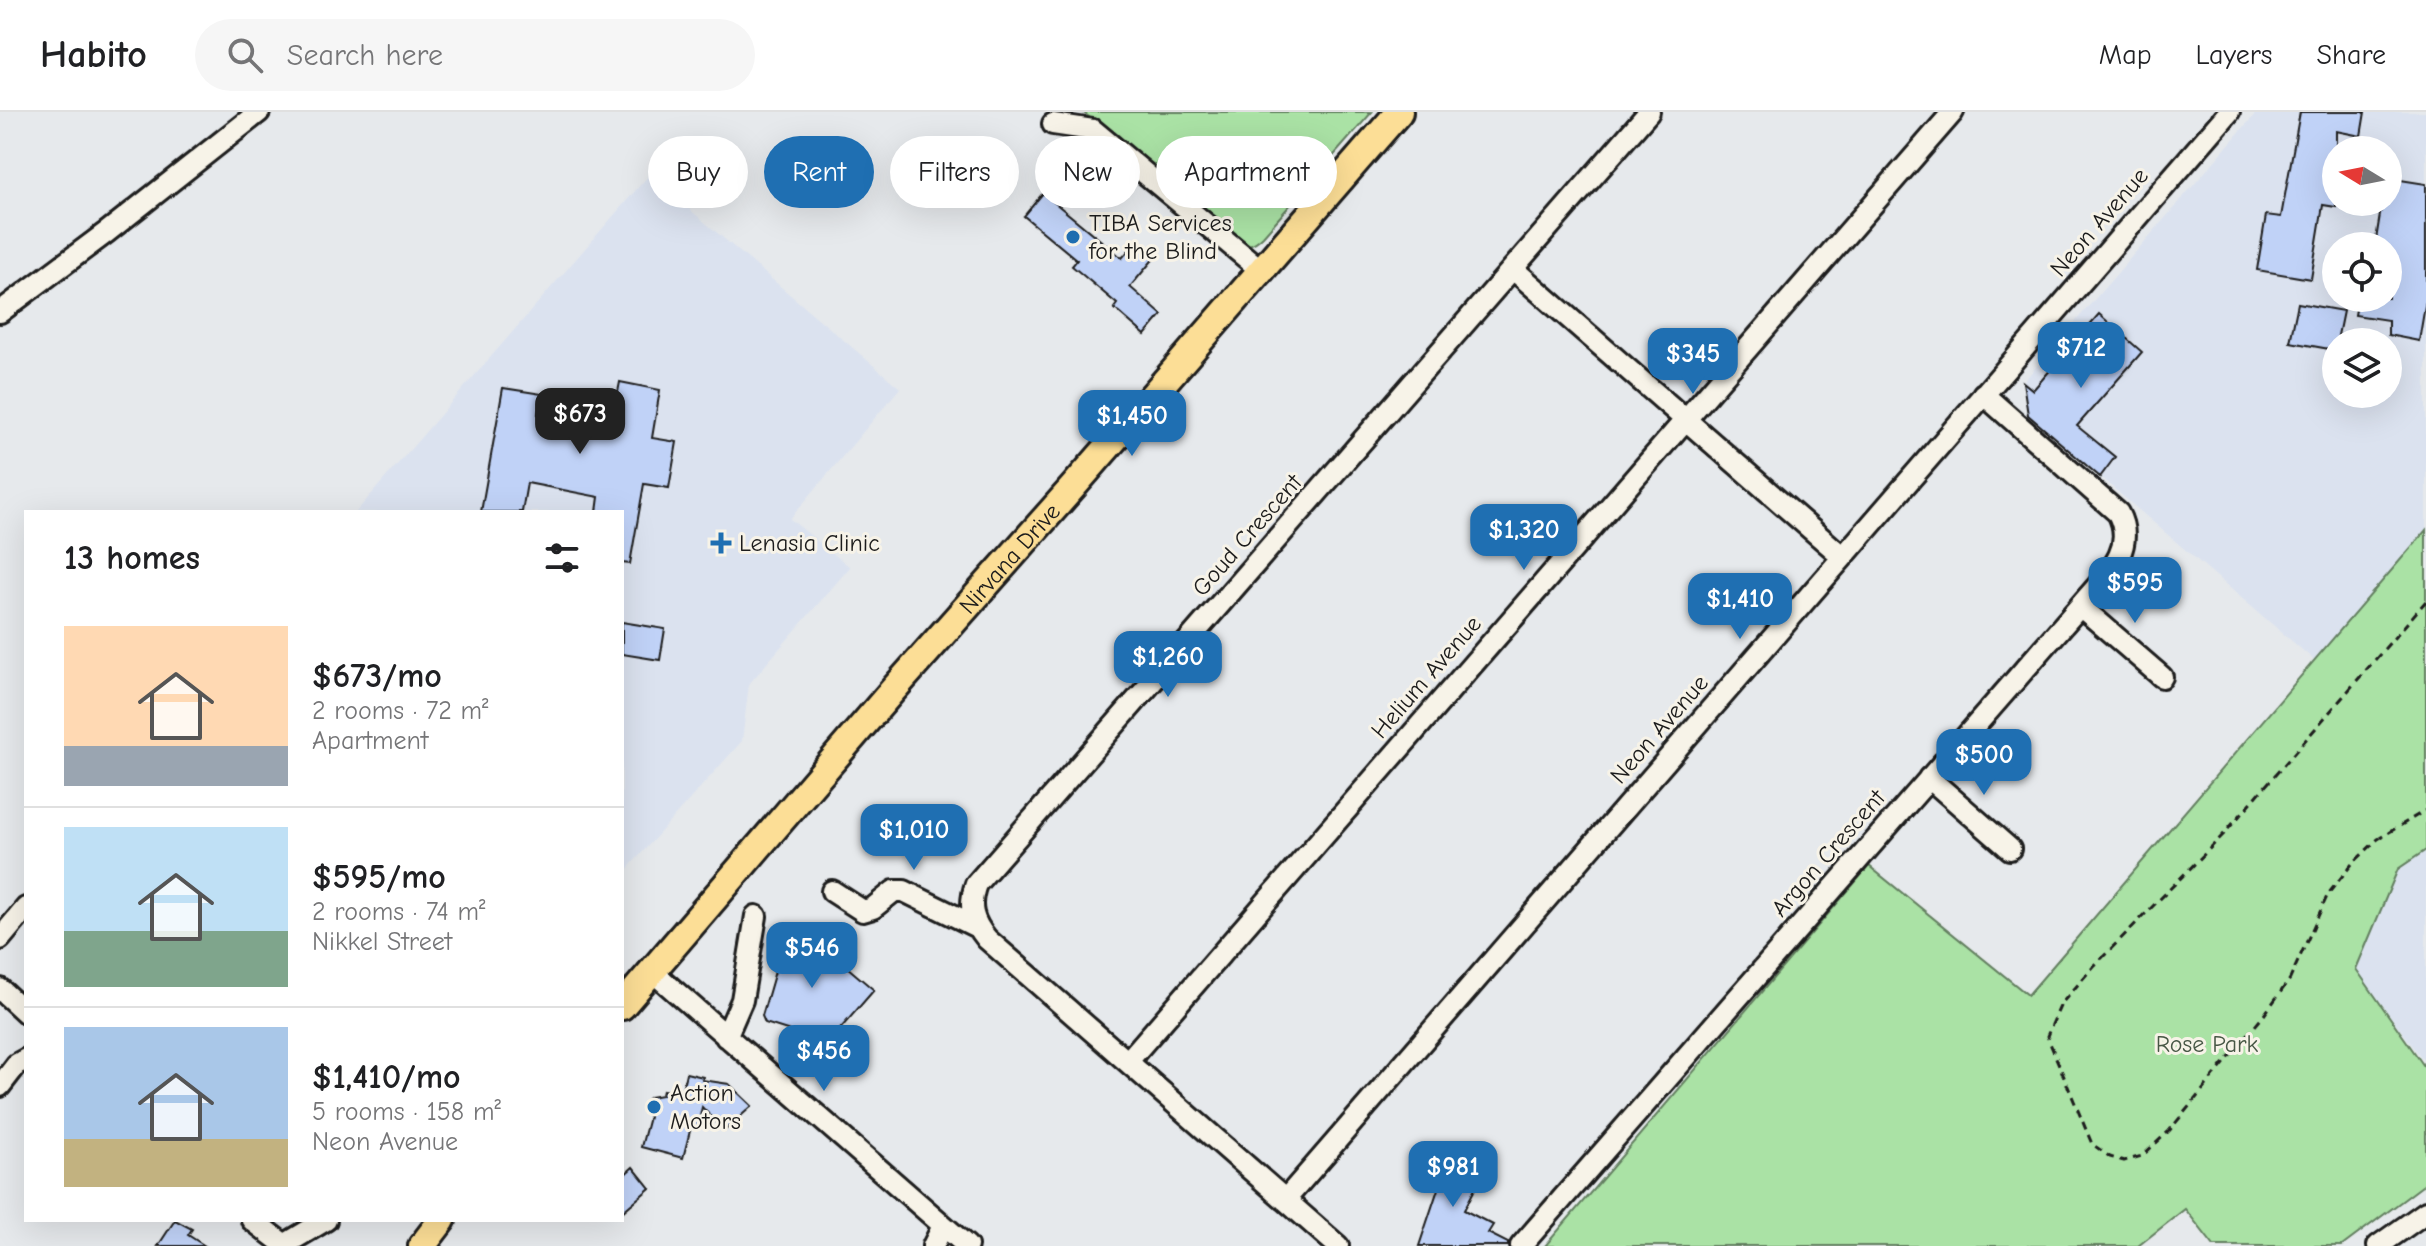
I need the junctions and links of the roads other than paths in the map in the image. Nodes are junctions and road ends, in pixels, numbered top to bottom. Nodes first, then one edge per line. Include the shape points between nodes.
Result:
1 (259, 112) edge
2 (1399, 112) edge
3 (1649, 112) edge
4 (1953, 112) edge
5 (2229, 112) edge
6 (1053, 124) dead end
7 (1513, 269) junction
8 (1262, 271) junction
9 (0, 312) edge
10 (1983, 394) junction
11 (1687, 420) junction
12 (1843, 557) junction
13 (2080, 606) junction
14 (2162, 677) dead end
15 (1929, 778) junction
16 (2010, 849) dead end
17 (832, 891) dead end
18 (24, 910) edge
19 (756, 916) dead end
20 (977, 927) junction
21 (0, 939) edge
22 (653, 972) junction
23 (0, 989) edge
24 (624, 1004) edge
25 (24, 1011) edge
26 (726, 1037) junction
27 (24, 1060) edge
28 (1128, 1061) junction
29 (0, 1086) edge
30 (1285, 1200) junction
31 (2426, 1212) edge
32 (255, 1222) edge
33 (323, 1222) edge
34 (440, 1222) edge
35 (943, 1226) junction
36 (285, 1245) edge
37 (422, 1246) edge
38 (933, 1246) edge
39 (967, 1246) edge
40 (1338, 1246) edge
41 (1521, 1246) edge
42 (2378, 1246) edge

1 - 9 street
2 - 8 main road, Nirvana Drive
3 - 7 street, Goud Crescent
4 - 11 street, Helium Avenue
5 - 10 street, Neon Avenue
6 - 8 street via 1093,130
7 - 11 street
7 - 20 street, Goud Crescent via 976,884 971,899
8 - 22 main road, Nirvana Drive
10 - 12 street, Neon Avenue
10 - 13 street, Argon Crescent via 2123,522 2121,554
11 - 12 street
11 - 28 street, Helium Avenue
12 - 30 street, Neon Avenue
13 - 14 street
13 - 15 street, Argon Crescent
15 - 16 street
15 - 41 street, Argon Crescent
17 - 20 street via 863,911 894,891 904,891
18 - 21 street
19 - 26 street via 742,1000
20 - 28 street
22 - 24 main road, Nirvana Drive
22 - 26 street
23 - 25 street
26 - 35 street
27 - 29 street
28 - 30 street
30 - 40 street
31 - 42 street
32 - 36 street
33 - 36 street
34 - 37 main road
35 - 38 street
35 - 39 street

